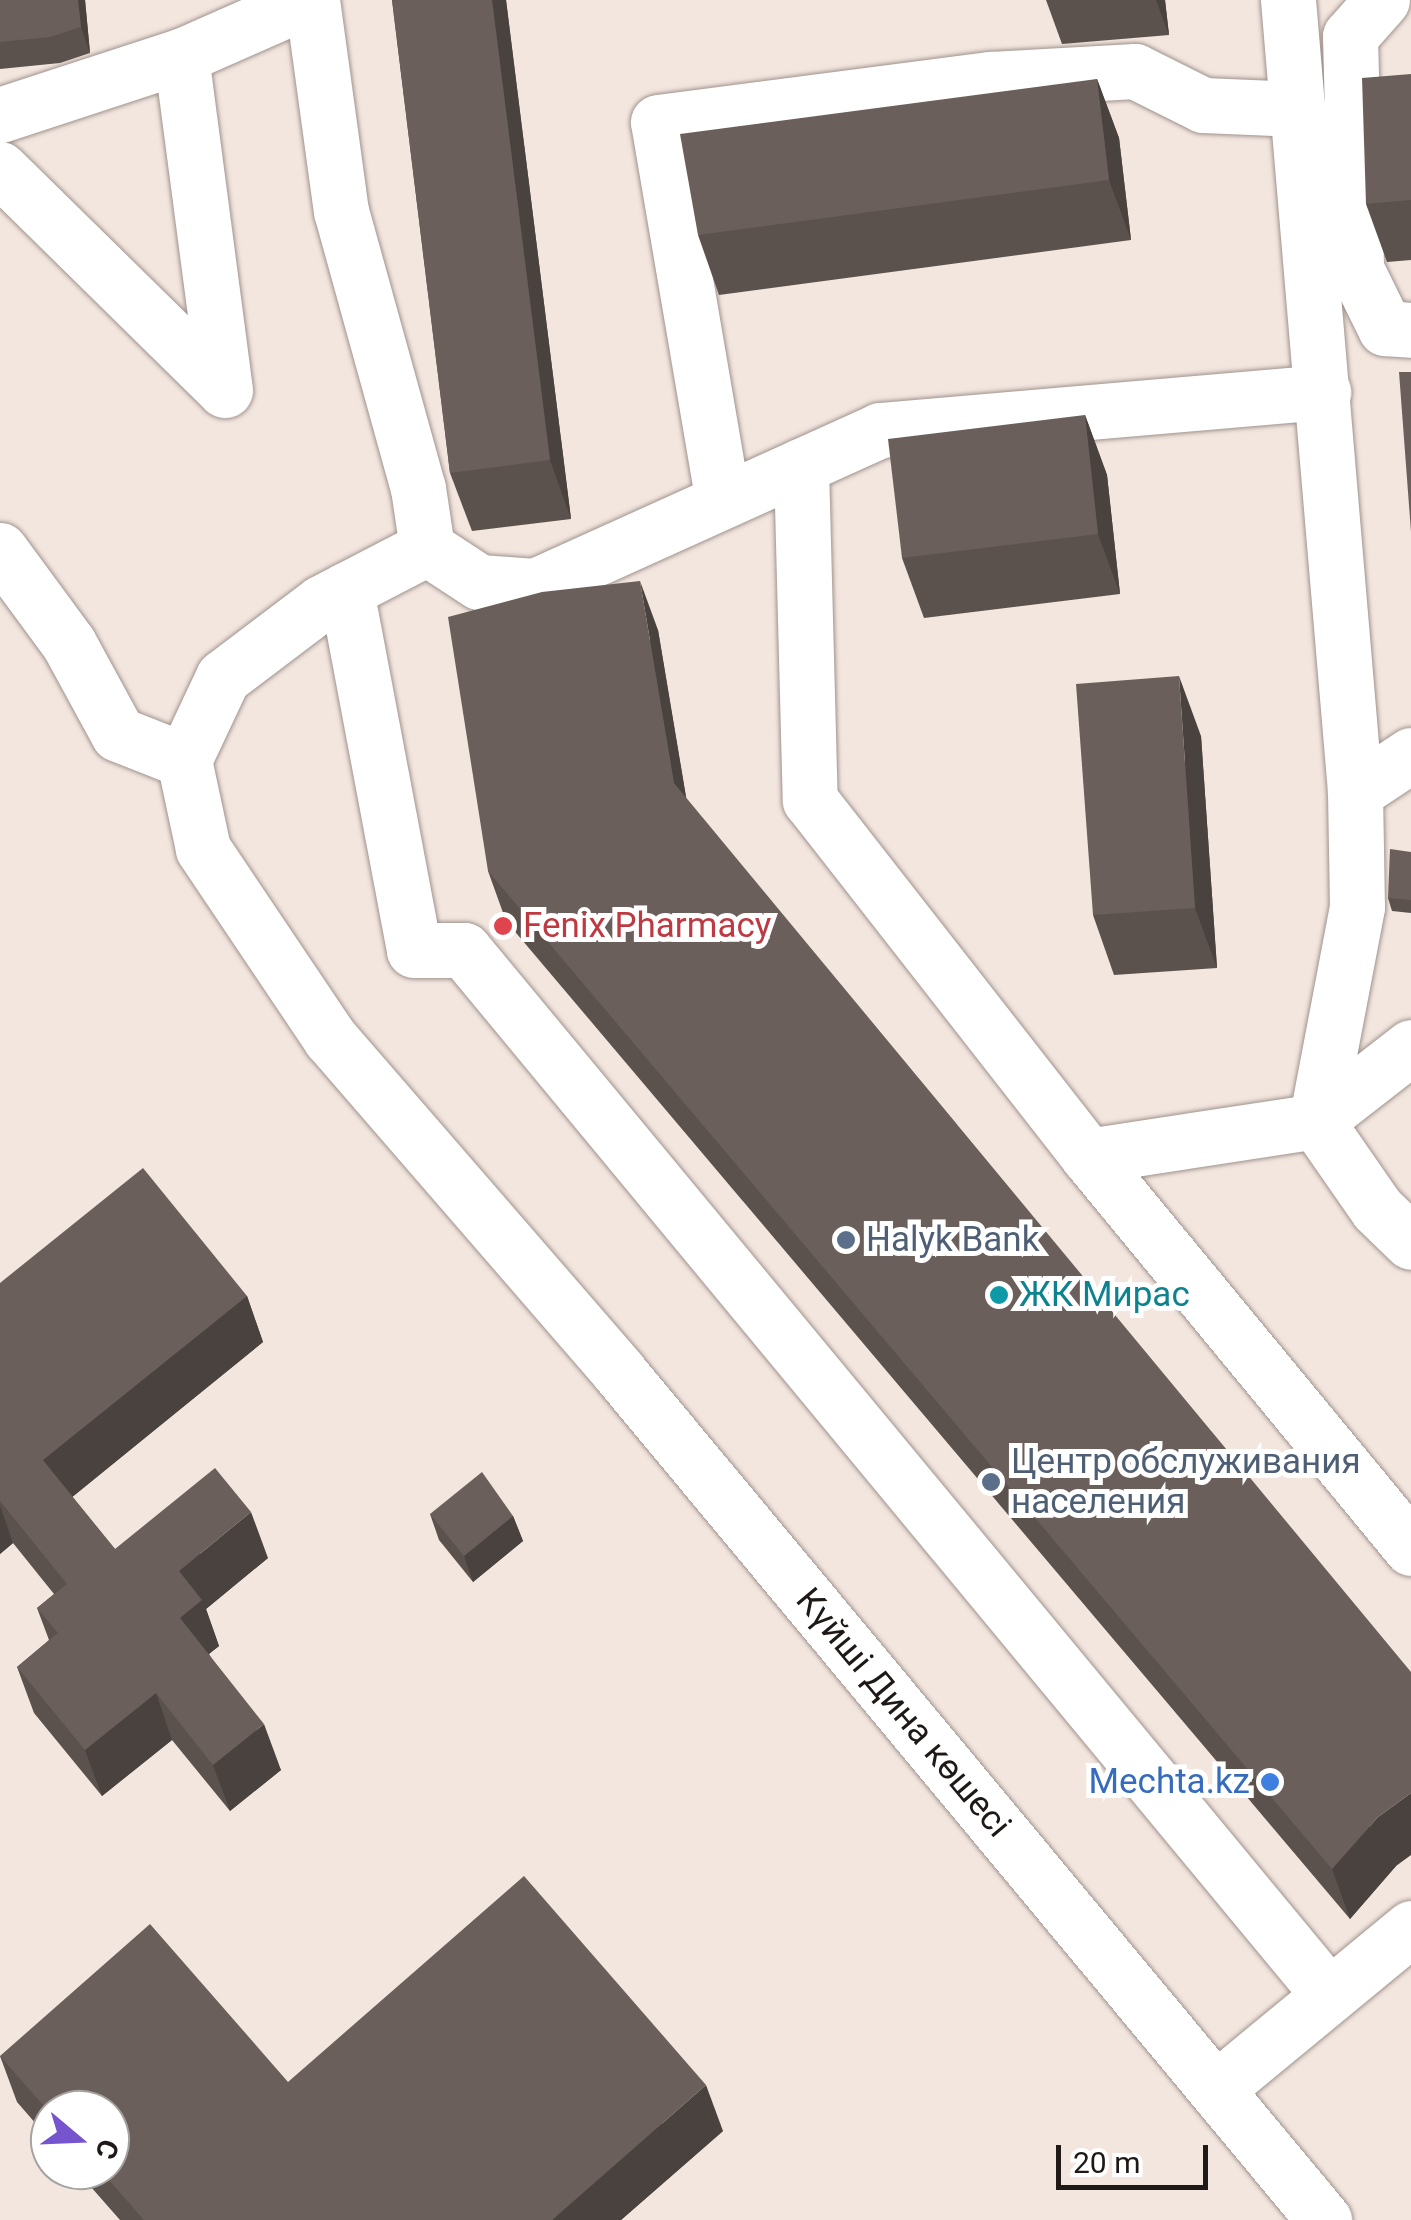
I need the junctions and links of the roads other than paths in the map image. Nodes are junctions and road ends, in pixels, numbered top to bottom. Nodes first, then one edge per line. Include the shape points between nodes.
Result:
1 (310, 0) edge
2 (1288, 0) edge
3 (1382, 0) edge
4 (180, 56) junction
5 (1298, 109) junction
6 (0, 115) edge
7 (0, 169) edge
8 (1411, 330) edge
9 (1323, 392) junction
10 (802, 466) junction
11 (722, 496) junction
12 (426, 548) junction
13 (0, 550) edge
14 (346, 590) junction
15 (1411, 755) edge
16 (184, 760) junction
17 (1355, 792) junction
18 (1411, 1048) edge
19 (1316, 1120) junction
20 (1088, 1156) junction
21 (1411, 1242) edge
22 (1411, 1548) edge
23 (1411, 1928) edge
24 (1329, 1995) junction
25 (1216, 2088) junction
26 (1324, 2220) edge

1 - 4 street
1 - 12 street via 341,211 418,488
2 - 5 street
3 - 8 street via 1350,36 1356,268 1385,328
4 - 6 street
4 - 7 street via 225,390
5 - 9 street
5 - 11 street via 1202,105 1134,71 990,78 658,122
9 - 10 street via 880,430
9 - 17 street
10 - 11 street
10 - 20 street via 810,800
11 - 12 street via 647,540 535,586 479,582
12 - 14 street
13 - 16 street via 69,644 118,734
14 - 16 street via 223,677
14 - 24 street via 414,950 464,950
15 - 17 street
16 - 25 street, Күйші Дина көшесі via 203,850 330,1038 480,1206
17 - 19 street via 1357,907
18 - 19 street
19 - 20 street
19 - 21 street via 1377,1209
20 - 22 street
23 - 24 street
24 - 25 street
25 - 26 street, Күйші Дина көшесі

